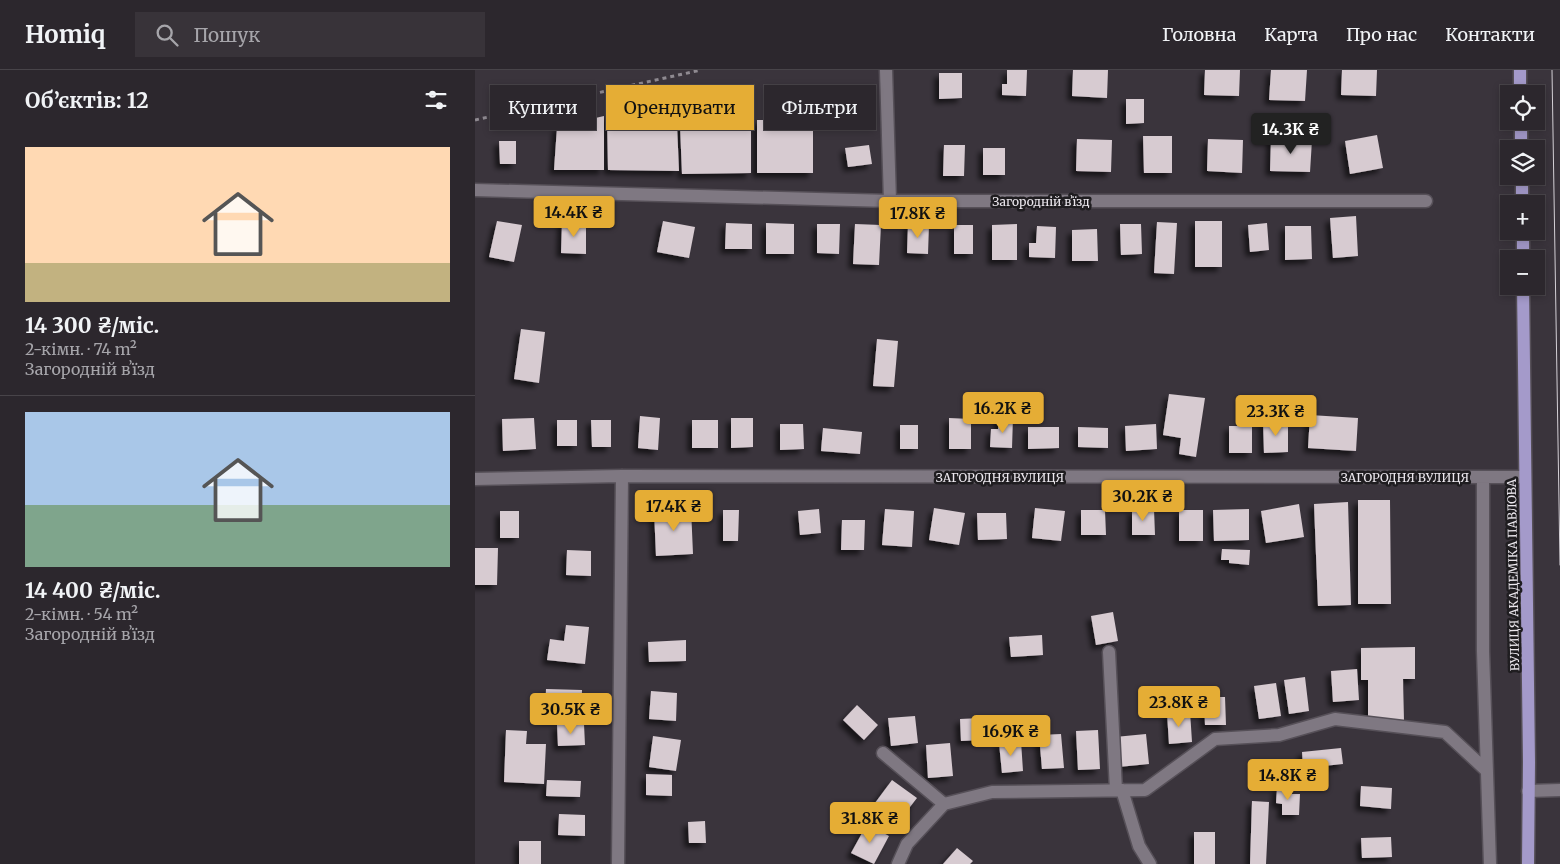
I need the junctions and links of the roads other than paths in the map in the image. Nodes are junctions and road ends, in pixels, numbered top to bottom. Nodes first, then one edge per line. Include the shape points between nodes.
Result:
1 (886, 70) edge
2 (1520, 70) edge
3 (1520, 85) edge
4 (475, 190) edge
5 (890, 201) junction
6 (1427, 201) dead end
7 (1523, 295) edge
8 (622, 476) junction
9 (1483, 477) junction
10 (1525, 477) junction
11 (475, 479) edge
12 (1109, 652) dead end
13 (883, 753) dead end
14 (1487, 771) junction
15 (1119, 790) junction
16 (1560, 790) edge
17 (1528, 791) junction
18 (944, 804) junction
19 (618, 864) edge
20 (898, 864) edge
21 (1150, 864) edge
22 (1490, 864) edge
23 (1528, 864) edge

1 - 5 street
2 - 3 main road
4 - 5 street, Загородній вʼїзд
5 - 6 street, Загородній вʼїзд
7 - 10 main road, ВУЛИЦЯ АКАДЕМІКА ПАВЛОВА
8 - 9 street, ЗАГОРОДНЯ ВУЛИЦЯ
8 - 11 street, ЗАГОРОДНЯ ВУЛИЦЯ
8 - 19 street
9 - 10 street, ЗАГОРОДНЯ ВУЛИЦЯ
9 - 14 street
10 - 17 main road, ВУЛИЦЯ АКАДЕМІКА ПАВЛОВА
12 - 15 street
13 - 18 street
14 - 15 street via 1445,732 1335,719 1279,735 1215,739 1145,790
14 - 22 street
15 - 18 street via 992,792
15 - 21 street via 1139,846
16 - 17 street
17 - 23 main road, ВУЛИЦЯ АКАДЕМІКА ПАВЛОВА
18 - 20 street via 907,844

